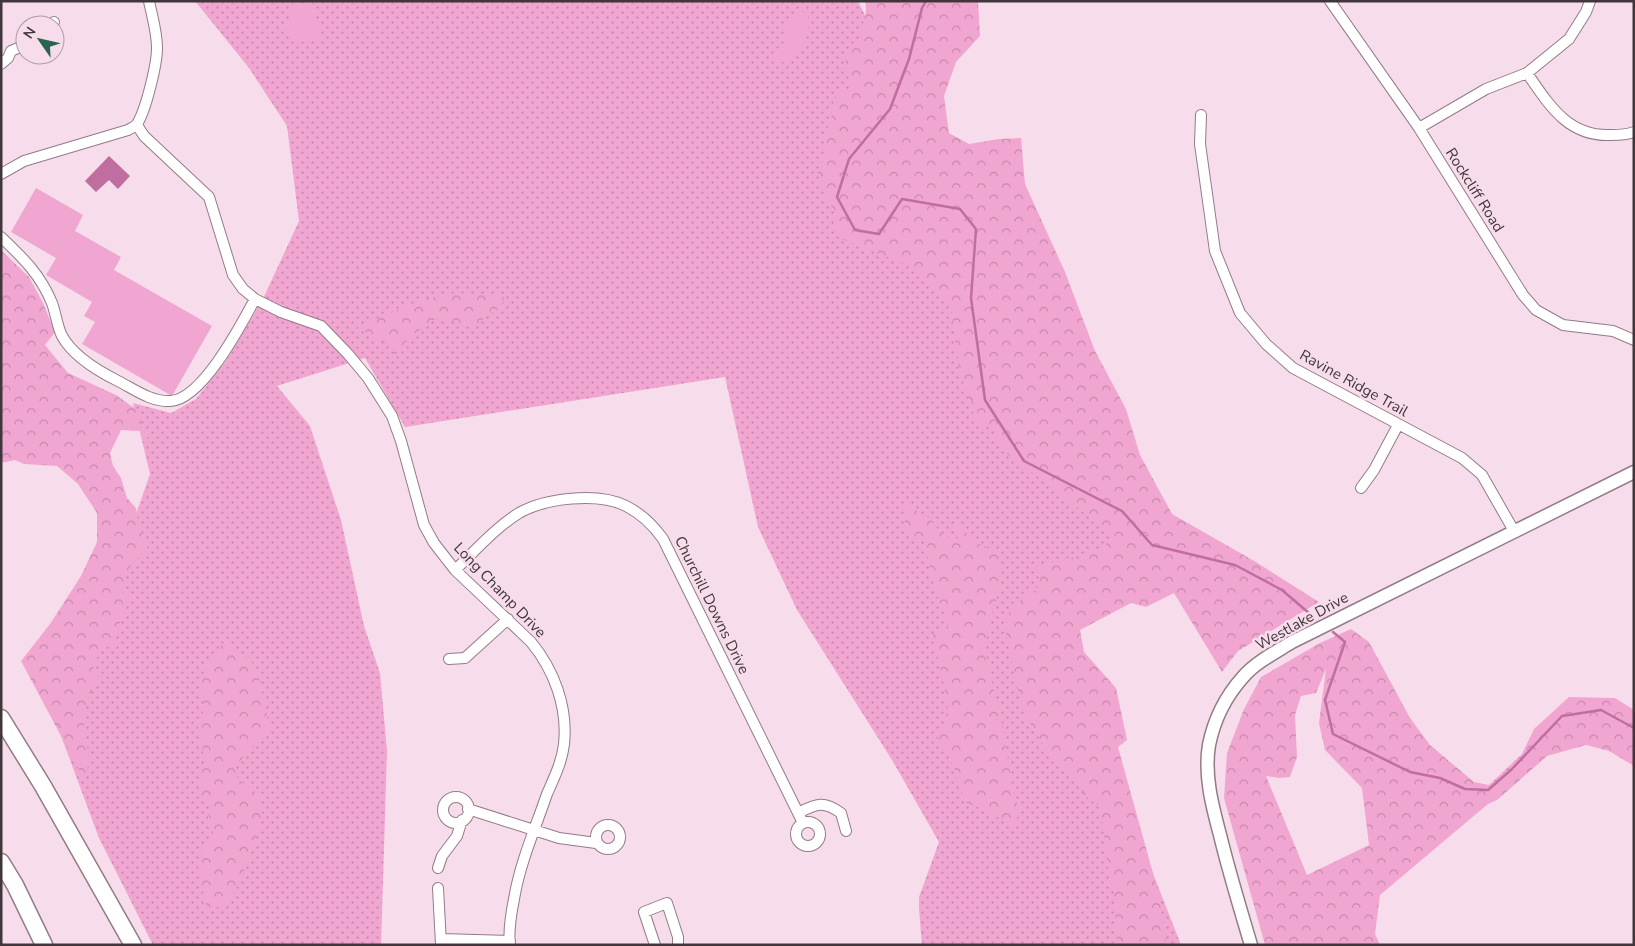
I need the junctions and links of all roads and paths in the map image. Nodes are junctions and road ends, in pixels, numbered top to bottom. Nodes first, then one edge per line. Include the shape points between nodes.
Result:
1 (148, 1) edge
2 (1330, 1) edge
3 (1590, 1) edge
4 (15, 49) edge
5 (1, 64) edge
6 (1527, 73) junction
7 (1201, 115) dead end
8 (137, 125) junction
9 (1418, 128) junction
10 (1634, 132) edge
11 (1, 174) edge
12 (1, 238) edge
13 (255, 299) junction
14 (1634, 340) edge
15 (1398, 425) junction
16 (1634, 472) edge
17 (1361, 488) dead end
18 (1514, 531) junction
19 (455, 570) junction
20 (508, 619) junction
21 (449, 659) dead end
22 (1, 718) edge
23 (468, 809) junction
24 (798, 812) junction
25 (462, 820) junction
26 (803, 824) dead end
27 (534, 830) junction
28 (846, 831) dead end
29 (596, 842) dead end
30 (1, 862) edge
31 (438, 868) dead end
32 (438, 888) dead end
33 (441, 942) edge
34 (510, 943) edge
35 (44, 945) edge
36 (133, 945) edge
37 (655, 945) edge
38 (678, 945) edge
39 (1251, 945) edge

1 - 8 street via 157,48
2 - 9 street, Rockcliff Road
3 - 6 street via 1569,39
4 - 5 street
6 - 9 street via 1486,89
6 - 10 street via 1550,106 1570,126 1596,136
7 - 15 street, Ravine Ridge Trail via 1200,144 1215,251 1240,313 1266,344 1293,368
8 - 11 street via 24,161
8 - 13 street, Long Champ Drive via 144,136 208,196 233,275
9 - 14 street, Rockcliff Road via 1523,295 1536,310 1563,325 1613,331
12 - 13 street via 26,261 46,290 62,336 79,356 108,376 153,399 179,401 194,390 231,344
13 - 19 street, Long Champ Drive via 321,326 368,378 392,416 424,525
15 - 17 street
15 - 18 street, Ravine Ridge Trail via 1462,458 1482,475
16 - 18 street, Westlake Drive
18 - 39 street, Westlake Drive via 1292,642 1257,664 1225,702 1209,744 1207,770 1227,863
19 - 20 street, Long Champ Drive
19 - 24 street, Churchill Downs Drive via 508,521 533,507 568,499 598,499 617,502 639,513 664,538
20 - 21 street via 465,658
20 - 27 street, Long Champ Drive via 539,652 555,681 564,724 559,766
22 - 36 highway
23 - 25 street
23 - 25 street via 465,801 458,797 450,798 444,804 443,812 447,819 454,822
23 - 27 street
24 - 26 street, Churchill Downs Drive
24 - 28 street via 818,804 833,806 841,813
25 - 31 street
27 - 29 street via 570,840
27 - 34 street, Long Champ Drive via 516,888
30 - 35 highway
32 - 33 street
33 - 34 street
37 - 38 street via 644,912 667,904

